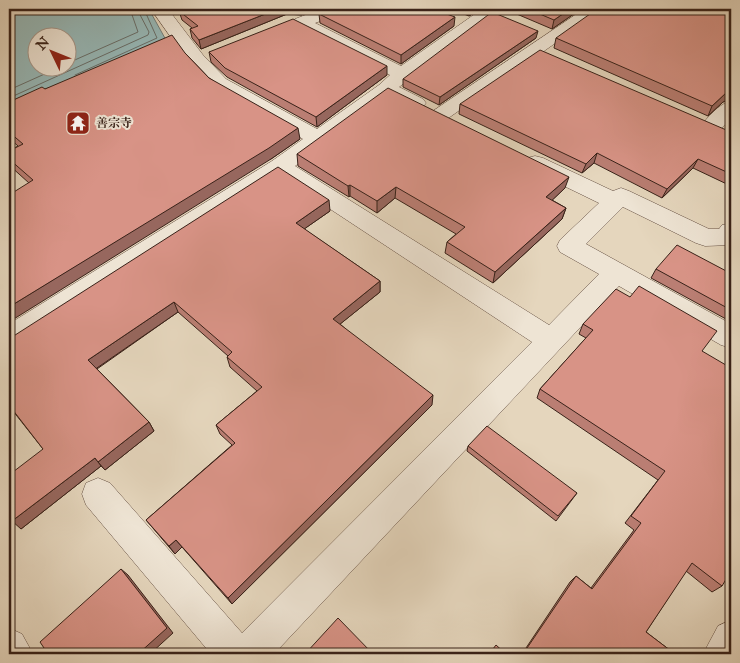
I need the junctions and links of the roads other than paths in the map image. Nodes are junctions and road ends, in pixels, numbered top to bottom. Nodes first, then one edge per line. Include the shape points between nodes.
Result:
1 (159, 9) edge
2 (595, 9) edge
3 (330, 10) edge
4 (497, 13) edge
5 (214, 52) edge
6 (196, 59) junction
7 (402, 74) junction
8 (387, 88) junction
9 (731, 107) edge
10 (731, 136) edge
11 (319, 139) junction
12 (518, 154) edge
13 (280, 166) junction
14 (615, 201) junction
15 (731, 231) edge
16 (616, 273) junction
17 (731, 337) edge
18 (9, 338) edge
19 (551, 340) junction
20 (98, 494) dead end
21 (731, 639) edge
22 (9, 647) edge
23 (14, 654) edge
24 (235, 654) edge
25 (248, 654) edge
26 (722, 654) edge

1 - 6 street
2 - 8 street via 544,43 449,120
3 - 7 street via 293,24
4 - 7 street via 462,21
5 - 6 street
6 - 11 street via 219,83
7 - 8 street
8 - 11 street
9 - 10 street via 702,123
11 - 13 street
12 - 14 street
13 - 18 street
13 - 19 street
14 - 15 street via 621,196 705,237 726,238
14 - 16 street via 569,246
16 - 17 street
16 - 19 street
19 - 25 street
20 - 24 street
21 - 26 street
22 - 23 street

